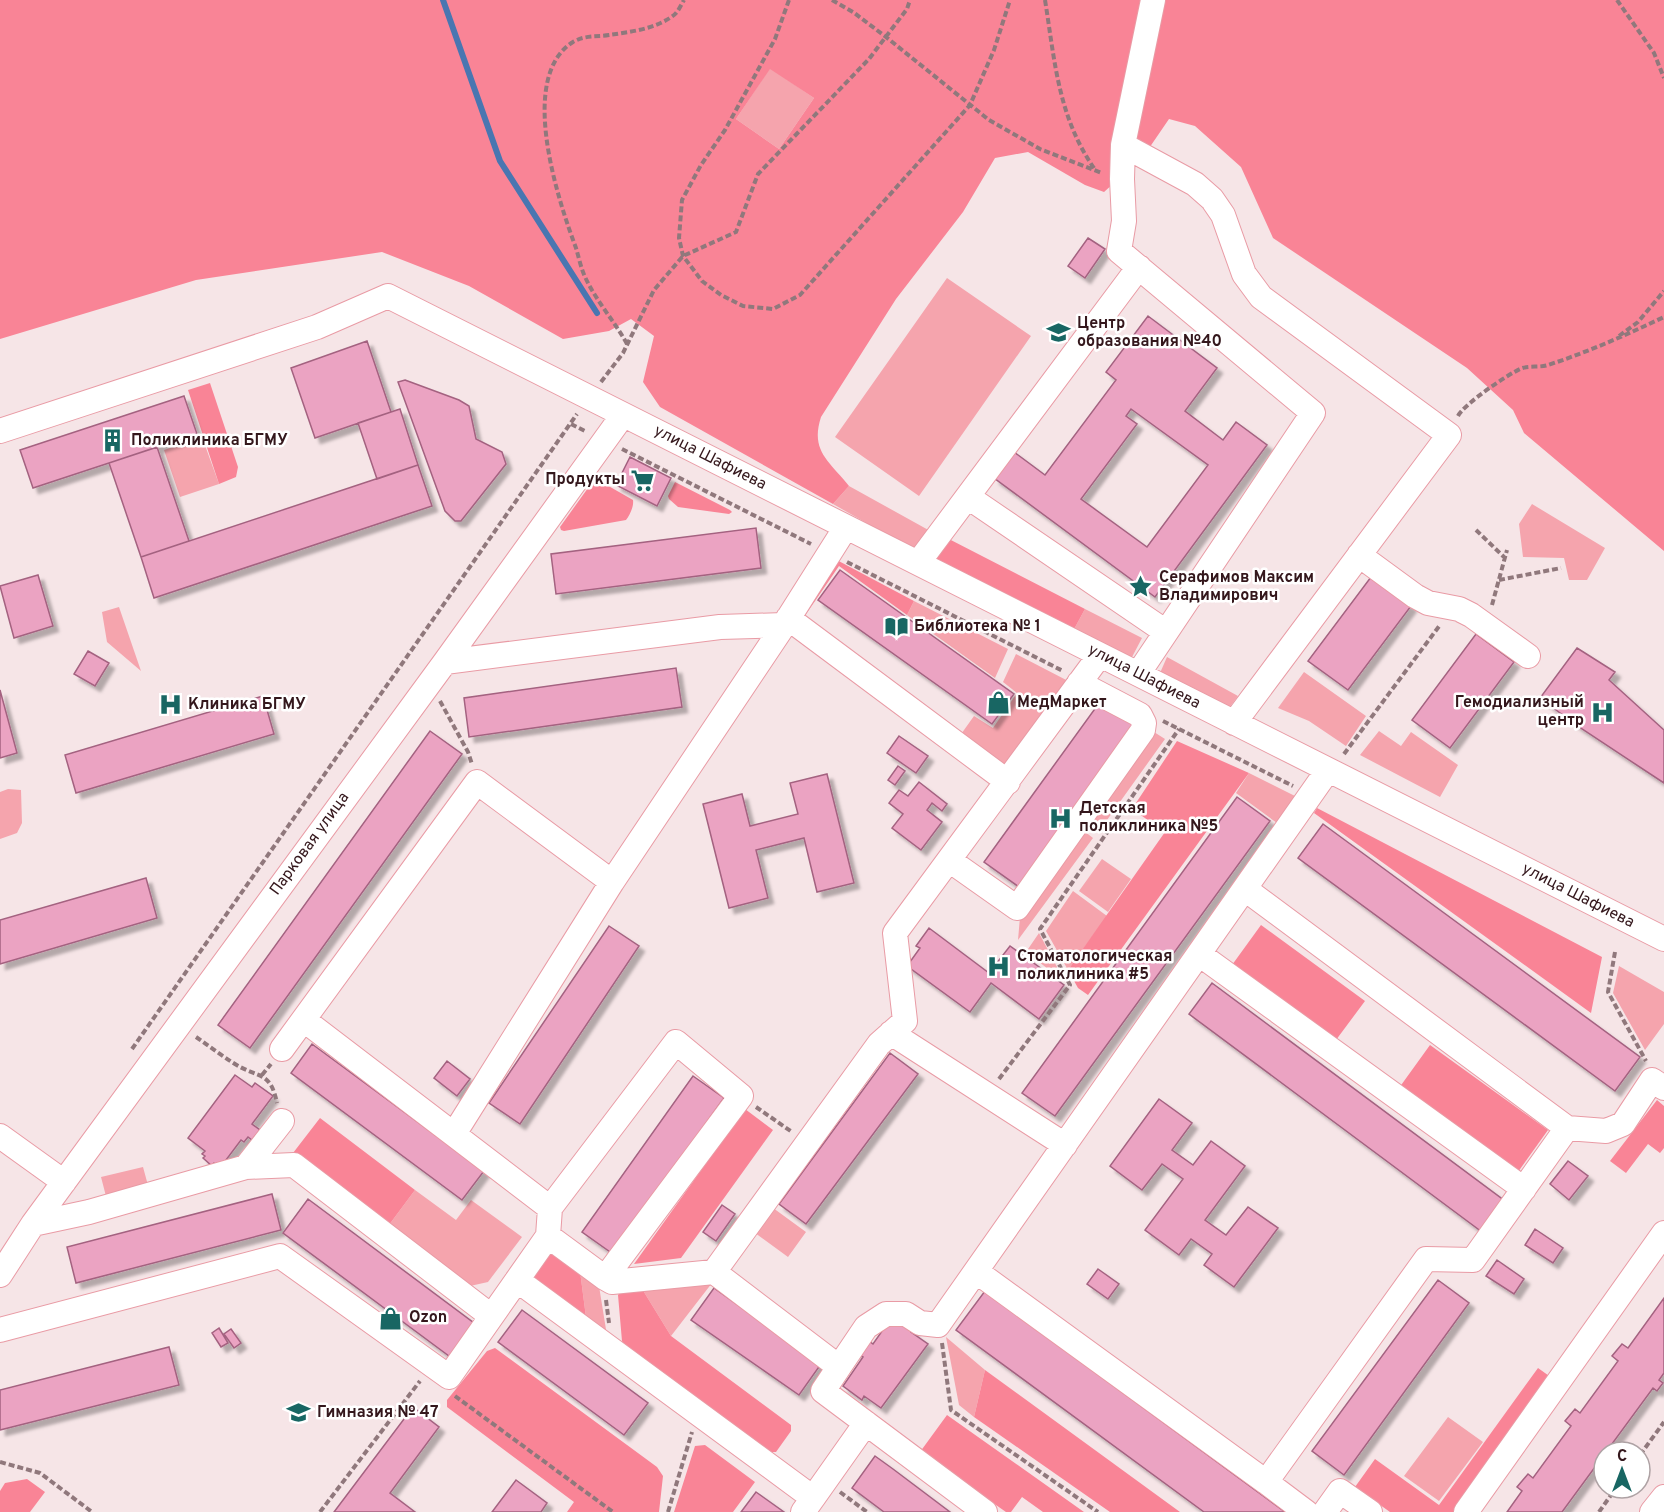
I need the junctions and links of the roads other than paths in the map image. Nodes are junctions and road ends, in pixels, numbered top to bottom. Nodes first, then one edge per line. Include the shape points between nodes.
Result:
1 (1153, 0) edge
2 (1123, 145) junction
3 (1139, 267) junction
4 (623, 415) junction
5 (0, 430) edge
6 (968, 497) junction
7 (846, 527) junction
8 (1359, 555) junction
9 (918, 563) junction
10 (786, 621) junction
11 (1166, 632) junction
12 (1100, 655) junction
13 (1528, 656) dead end
14 (445, 662) junction
15 (1138, 674) junction
16 (1080, 681) junction
17 (1234, 723) junction
18 (1329, 771) junction
19 (1008, 782) junction
20 (949, 860) junction
21 (612, 882) junction
22 (1245, 889) junction
23 (1664, 939) edge
24 (1199, 954) junction
25 (304, 1020) junction
26 (891, 1033) junction
27 (282, 1049) dead end
28 (1662, 1087) edge
29 (282, 1121) road end
30 (1567, 1128) junction
31 (454, 1134) junction
32 (0, 1136) edge
33 (1065, 1145) junction
34 (246, 1167) junction
35 (64, 1182) junction
36 (1524, 1188) junction
37 (550, 1208) junction
38 (33, 1224) junction
39 (1664, 1233) edge
40 (548, 1236) junction
41 (714, 1272) junction
42 (977, 1272) junction
43 (0, 1275) edge
44 (604, 1277) junction
45 (517, 1280) junction
46 (491, 1316) junction
47 (0, 1330) edge
48 (839, 1367) junction
49 (866, 1423) junction
50 (1266, 1482) junction
51 (814, 1497) edge
52 (1664, 1497) edge
53 (986, 1512) edge
54 (1306, 1512) edge
55 (1325, 1512) edge
56 (1370, 1512) edge
57 (1466, 1512) edge
58 (1652, 1512) edge

1 - 2 street
2 - 3 street via 1124,221 1119,251
2 - 8 street via 1195,184 1212,199 1223,215 1244,274 1261,297 1449,435
3 - 6 street
3 - 11 street via 1313,413
4 - 5 street, улица Шафиева via 388,296 317,327
4 - 7 street, улица Шафиева
4 - 14 street, Парковая улица
6 - 9 street
6 - 11 street
7 - 9 street, улица Шафиева
7 - 10 street
8 - 13 street via 1415,596 1471,615
8 - 17 street
9 - 12 street, улица Шафиева
10 - 14 street
10 - 19 street
10 - 21 street
11 - 15 street
12 - 15 street, улица Шафиева
12 - 16 street
14 - 35 street, Парковая улица
15 - 17 street, улица Шафиева
16 - 19 street
16 - 20 street via 1140,716 1143,730 1017,909
17 - 18 street, улица Шафиева
18 - 22 street
18 - 23 street, улица Шафиева
19 - 20 street
20 - 26 street via 895,933 904,1021
21 - 25 street via 477,782
21 - 31 street
22 - 24 street
22 - 30 street
24 - 33 street
24 - 36 street
25 - 27 street
25 - 31 street
26 - 33 street
26 - 41 street via 879,1044
28 - 30 street via 1652,1080 1623,1124 1606,1131
29 - 34 street
30 - 36 street
31 - 37 street
32 - 35 street
33 - 42 street
34 - 38 street
34 - 46 street via 294,1165
35 - 38 street, Парковая улица
36 - 50 street via 1473,1260 1426,1259
37 - 40 street
37 - 44 street via 676,1042 741,1096
38 - 43 street, Парковая улица
39 - 57 street
40 - 44 street
40 - 45 street
41 - 44 street via 612,1282
41 - 48 street
42 - 48 street via 938,1325 920,1323 906,1314 886,1314 866,1327
42 - 50 street
45 - 46 street
45 - 51 street
46 - 47 street via 449,1377 280,1256
48 - 49 street via 823,1391
49 - 51 street
49 - 53 street
50 - 54 street
52 - 58 street
55 - 56 street via 1340,1491

